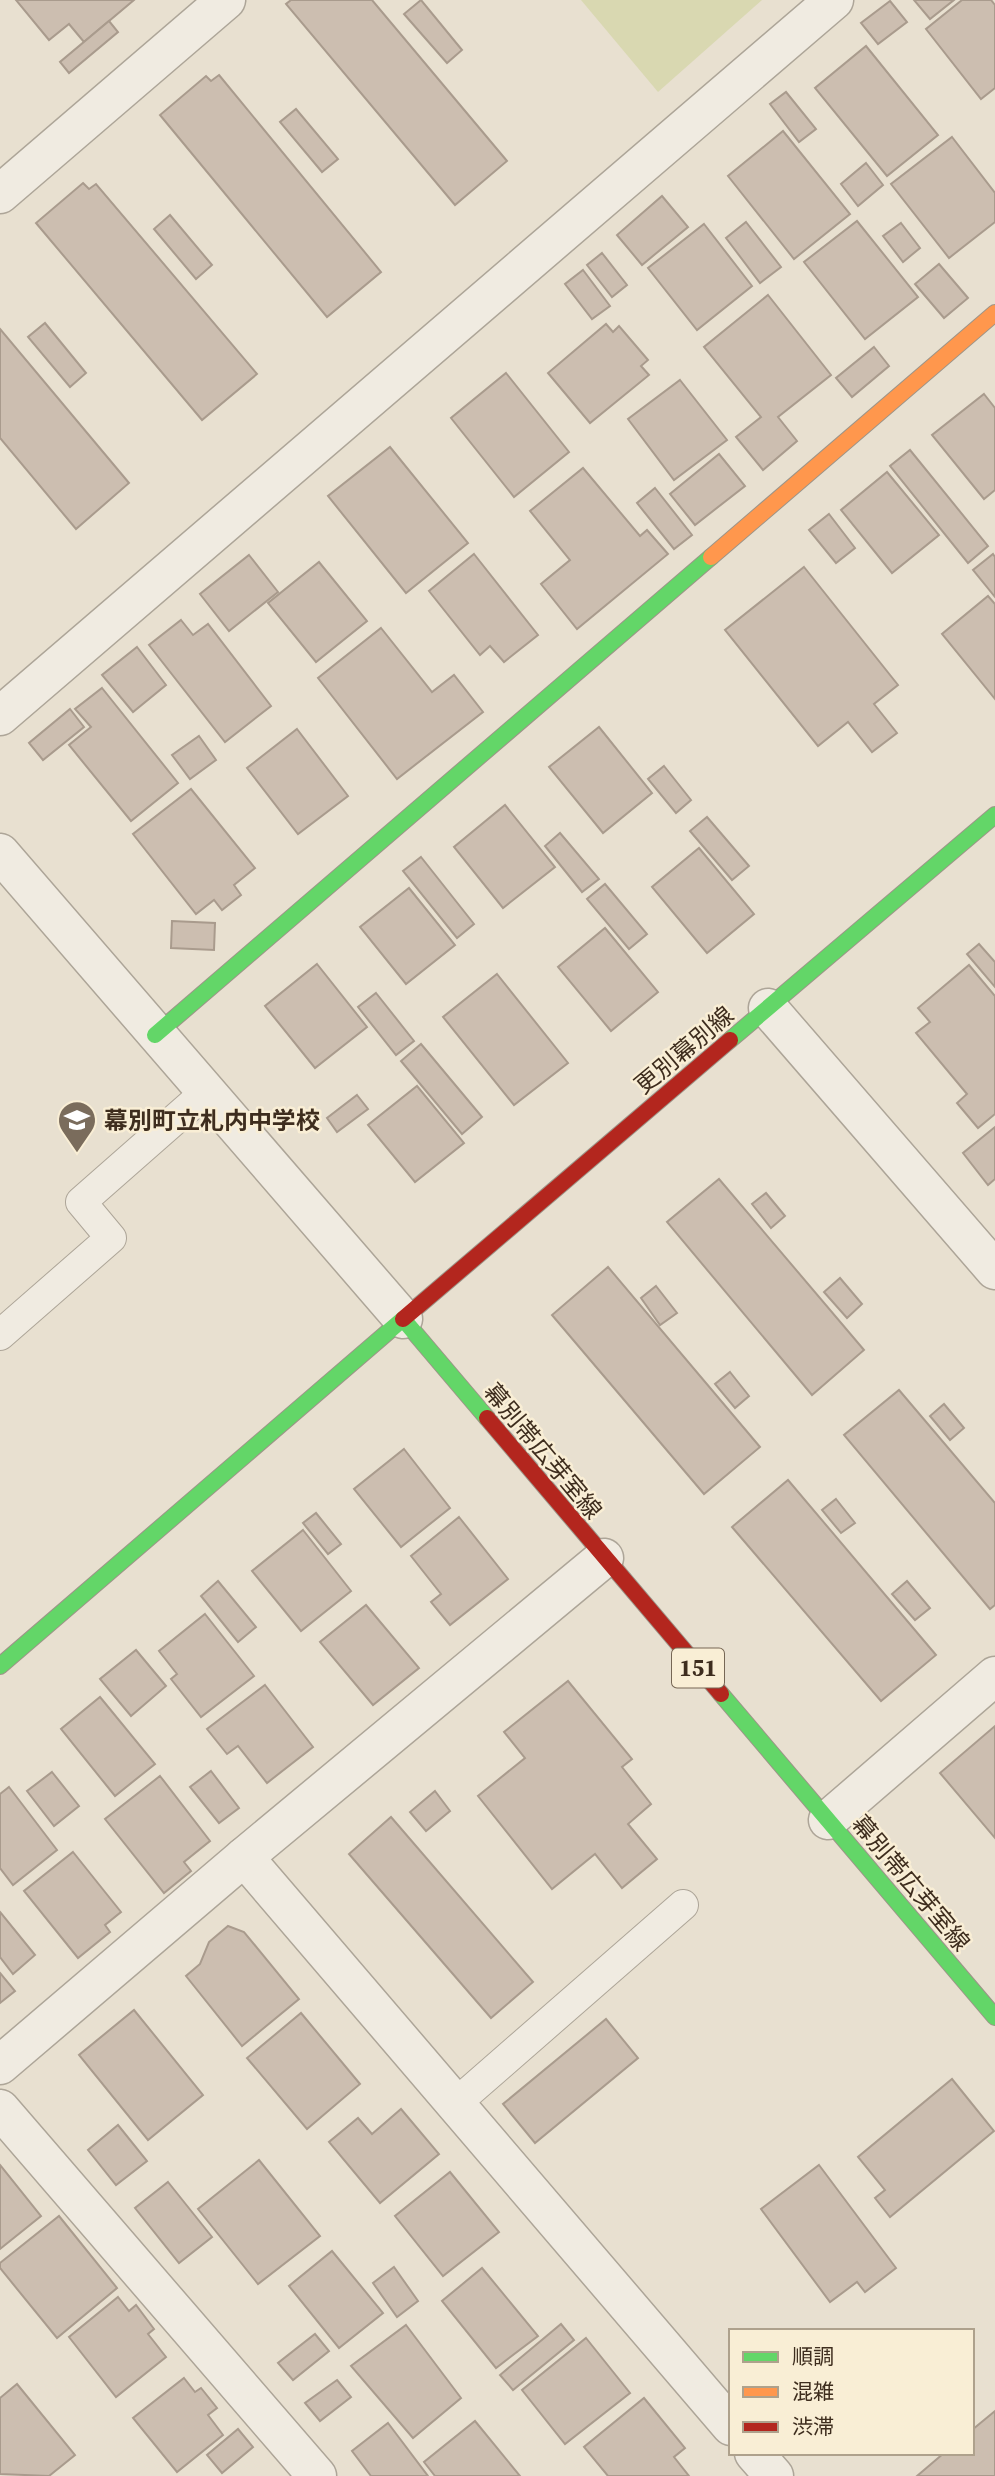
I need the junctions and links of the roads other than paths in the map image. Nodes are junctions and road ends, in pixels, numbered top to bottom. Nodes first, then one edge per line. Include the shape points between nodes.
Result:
1 (226, 0) edge
2 (834, 0) edge
3 (0, 194) edge
4 (995, 313) edge
5 (0, 716) edge
6 (995, 815) edge
7 (0, 853) edge
8 (768, 1008) junction
9 (155, 1035) junction
10 (205, 1093) junction
11 (995, 1270) edge
12 (403, 1318) junction
13 (0, 1335) edge
14 (604, 1559) junction
15 (0, 1666) edge
16 (995, 1676) edge
17 (828, 1820) junction
18 (244, 1857) junction
19 (683, 1905) dead end
20 (995, 2017) edge
21 (0, 2065) edge
22 (455, 2104) junction
23 (0, 2109) edge
24 (729, 2424) edge
25 (317, 2476) edge

1 - 3 street
2 - 5 street
4 - 9 main road
6 - 8 main road, 更別幕別線
7 - 9 street
8 - 11 street
8 - 12 main road, 更別幕別線
9 - 10 street
10 - 12 street
10 - 13 lane via 81,1202 111,1238
12 - 14 main road, 幕別帯広芽室線 / 151
12 - 15 main road
14 - 17 main road, 幕別帯広芽室線 / 151
14 - 18 street
16 - 17 street
17 - 20 main road, 幕別帯広芽室線 / 151
18 - 21 street
18 - 22 street
19 - 22 lane
22 - 24 street
23 - 25 street

